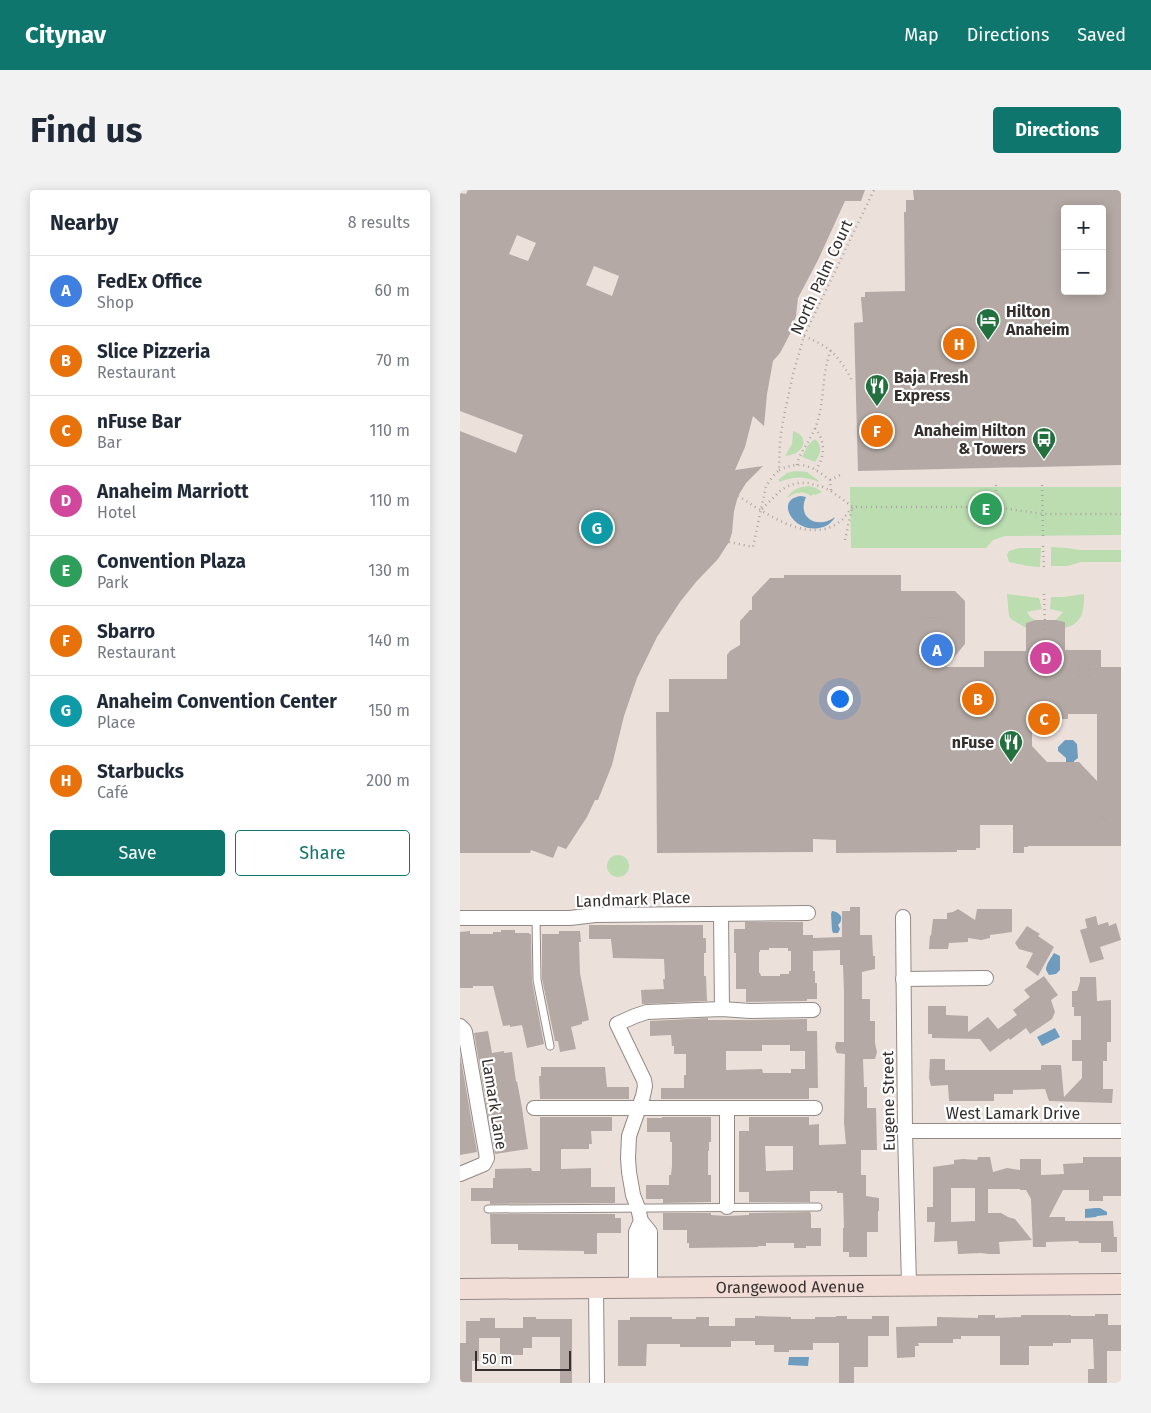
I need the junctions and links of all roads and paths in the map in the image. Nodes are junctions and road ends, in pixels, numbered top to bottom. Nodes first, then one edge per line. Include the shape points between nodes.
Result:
1 (874, 190) edge
2 (804, 336) junction
3 (831, 350) junction
4 (851, 382) dead end
5 (815, 428) junction
6 (797, 465) junction
7 (779, 470) junction
8 (816, 470) junction
9 (840, 475) dead end
10 (830, 480) junction
11 (996, 485) dead end
12 (1042, 485) dead end
13 (831, 491) junction
14 (738, 496) dead end
15 (853, 507) junction
16 (996, 507) junction
17 (761, 510) junction
18 (1043, 514) junction
19 (1121, 514) edge
20 (1043, 538) dead end
21 (845, 540) dead end
22 (729, 542) dead end
23 (1043, 546) dead end
24 (1044, 568) dead end
25 (1044, 594) dead end
26 (1045, 630) dead end
27 (721, 914) junction
28 (808, 914) dead end
29 (903, 917) dead end
30 (460, 918) edge
31 (536, 918) junction
32 (986, 978) dead end
33 (904, 979) junction
34 (722, 1009) junction
35 (814, 1010) dead end
36 (460, 1026) edge
37 (550, 1046) dead end
38 (534, 1108) dead end
39 (639, 1108) junction
40 (727, 1108) junction
41 (815, 1108) dead end
42 (905, 1131) junction
43 (1121, 1131) edge
44 (460, 1174) edge
45 (727, 1207) junction
46 (818, 1207) dead end
47 (488, 1210) dead end
48 (640, 1214) junction
49 (1121, 1284) edge
50 (910, 1285) junction
51 (643, 1286) junction
52 (596, 1287) junction
53 (460, 1289) edge
54 (597, 1383) edge

1 - 2 path, North Palm Court
2 - 3 path
2 - 7 path, North Palm Court via 784,416
3 - 4 path via 839,358
3 - 5 path
5 - 6 path
5 - 8 path via 823,444 822,458
6 - 7 path
6 - 8 path
7 - 17 path via 766,486
8 - 10 path
9 - 10 path
10 - 13 path
11 - 16 path
12 - 18 path
13 - 15 path
13 - 17 path via 808,483 790,485
14 - 17 path
15 - 16 path
15 - 17 path via 843,519 817,530 797,528
15 - 21 path
16 - 18 path
17 - 22 path via 752,547
18 - 19 path
18 - 20 path
23 - 24 path
25 - 26 path
27 - 28 street, Landmark Place
27 - 31 street, Landmark Place
27 - 34 street
29 - 33 street, Eugene Street
30 - 31 street, Landmark Place
31 - 37 lane via 538,980
32 - 33 street
33 - 42 street, Eugene Street
34 - 35 street
34 - 39 street via 647,1012 617,1024 644,1080 645,1092
36 - 44 street, Lamark Lane via 465,1032 487,1158 484,1164
38 - 39 street
39 - 40 street
39 - 48 street via 629,1136 628,1158 630,1182
40 - 41 street
40 - 45 street
42 - 43 street, West Lamark Drive
42 - 50 street, Eugene Street
45 - 46 lane
45 - 48 lane
47 - 48 lane
48 - 51 street via 636,1232
49 - 50 main road, Orangewood Avenue
50 - 51 main road, Orangewood Avenue
51 - 52 main road, Orangewood Avenue
52 - 53 main road, Orangewood Avenue
52 - 54 street

